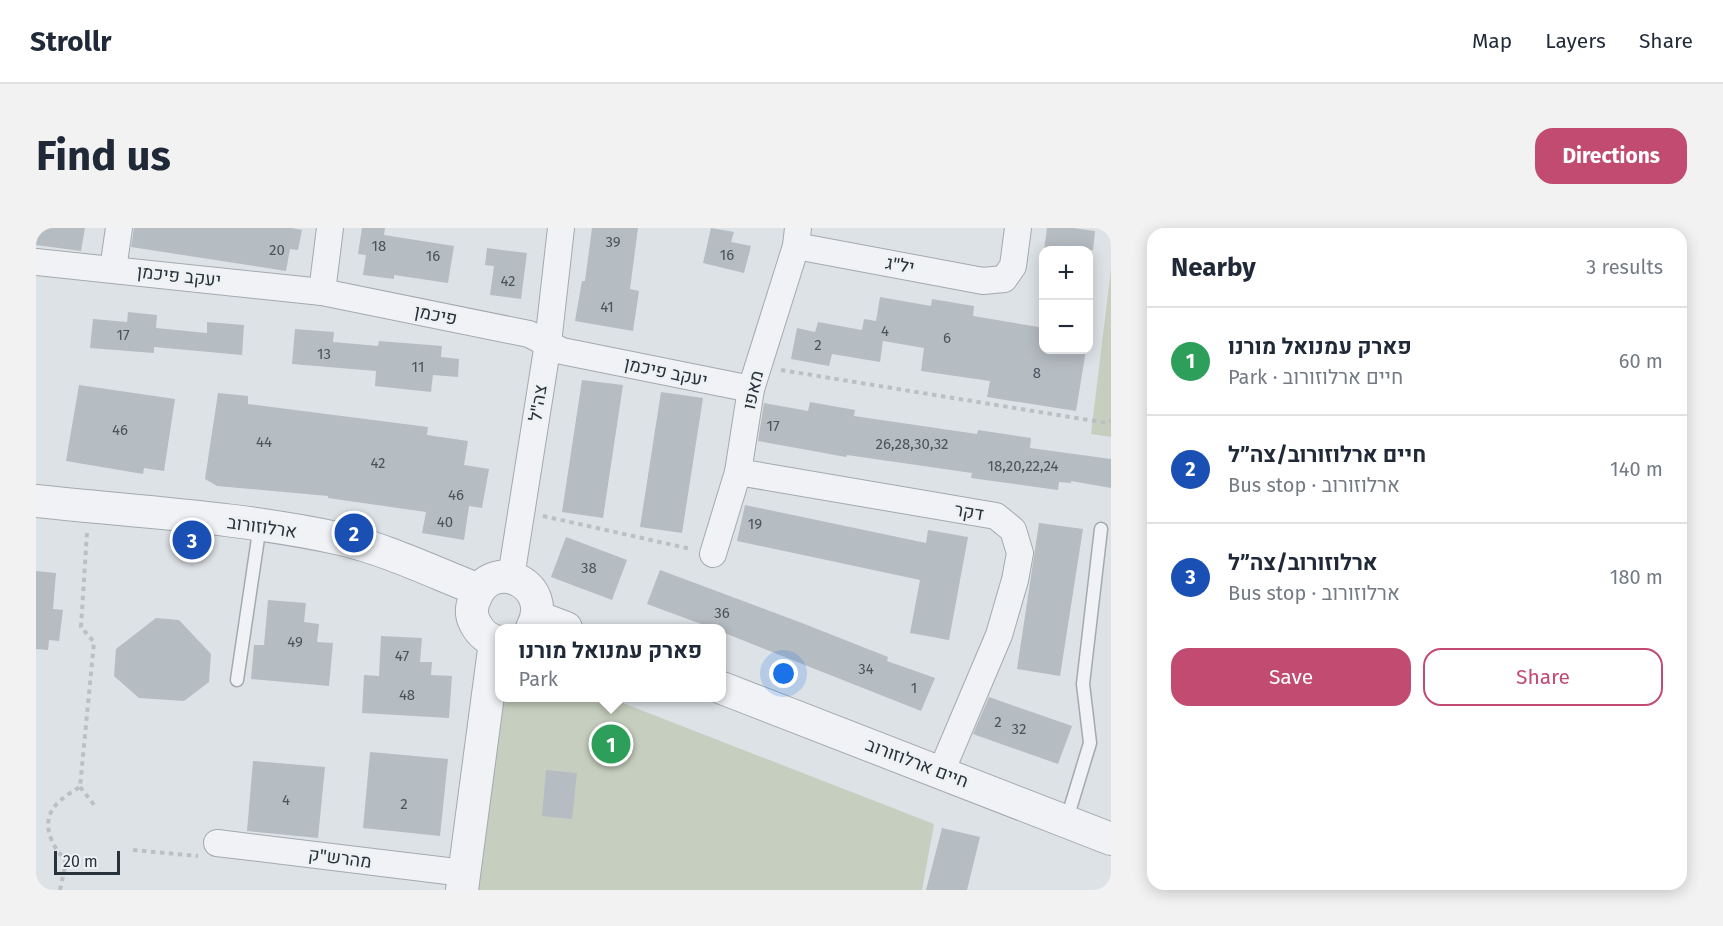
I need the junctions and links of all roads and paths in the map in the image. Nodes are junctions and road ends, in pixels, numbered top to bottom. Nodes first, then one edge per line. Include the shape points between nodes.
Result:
1 (119, 228) edge
2 (330, 228) edge
3 (561, 228) edge
4 (1018, 228) edge
5 (797, 237) edge
6 (36, 262) edge
7 (113, 269) junction
8 (322, 292) junction
9 (548, 343) junction
10 (755, 378) junction
11 (1111, 420) edge
12 (738, 472) junction
13 (36, 501) edge
14 (89, 507) junction
15 (522, 511) junction
16 (260, 525) junction
17 (1101, 529) dead end
18 (713, 554) joint
19 (511, 577) junction
20 (478, 590) junction
21 (535, 623) edge
22 (495, 641) edge
23 (495, 656) edge
24 (237, 680) dead end
25 (726, 690) edge
26 (941, 772) junction
27 (80, 787) junction
28 (95, 806) dead end
29 (1066, 822) junction
30 (1111, 839) edge
31 (133, 850) dead end
32 (210, 850) joint
33 (463, 882) edge
34 (60, 890) edge

1 - 7 street
2 - 8 street
3 - 9 street, צה"ל
4 - 5 street, יל"ג via 1013,266 1004,279 983,281
5 - 10 street, מאפו
6 - 7 street, יעקב פיכמן
7 - 8 street, יעקב פיכמן
8 - 9 street, פיכמן via 528,334
9 - 10 street, יעקב פיכמן via 562,351
9 - 15 street, צה"ל
10 - 11 path via 1107,423
10 - 12 street, מאפו
12 - 18 street, מאפו
12 - 26 street, דקר via 996,516 1013,530 1020,553 999,635
13 - 14 street, ארלוזורוב
14 - 16 street, ארלוזורוב
14 - 27 path via 81,627 94,642
15 - 18 path
15 - 19 street, צה"ל
16 - 20 street, ארלוזורוב via 370,547
16 - 24 lane
17 - 29 lane via 1083,684 1090,743
19 - 20 street via 493,579
19 - 21 street via 530,588 535,596
20 - 22 street via 472,604 473,620 481,633
23 - 33 street
25 - 26 street, חיים ארלוזורוב
26 - 29 street, חיים ארלוזורוב
27 - 28 path
27 - 34 path via 53,806 50,819 53,844 66,862
29 - 30 street, חיים ארלוזורוב
31 - 32 path
32 - 33 street, מהרש"ק

